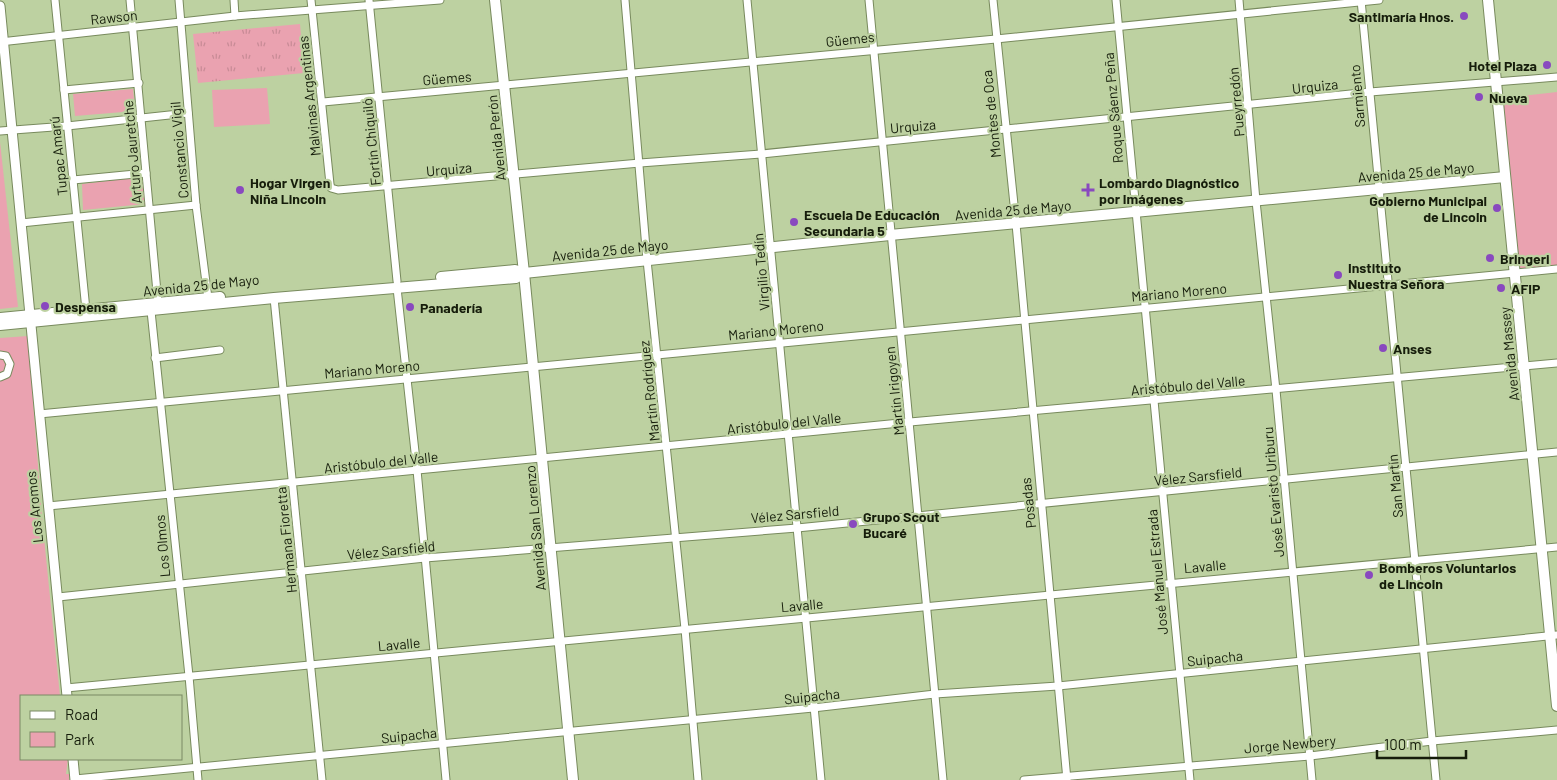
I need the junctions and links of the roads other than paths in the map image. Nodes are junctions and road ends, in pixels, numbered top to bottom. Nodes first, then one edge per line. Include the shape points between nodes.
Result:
1 (55, 0) edge
2 (59, 0) edge
3 (130, 0) edge
4 (179, 0) edge
5 (234, 0) edge
6 (311, 0) edge
7 (440, 0) edge
8 (495, 0) edge
9 (624, 0) edge
10 (747, 0) edge
11 (869, 0) edge
12 (992, 0) edge
13 (1116, 0) edge
14 (1239, 0) edge
15 (1379, 0) edge
16 (1488, 0) edge
17 (1361, 1) edge
18 (370, 3) edge
19 (0, 6) edge
20 (312, 12) junction
21 (1241, 14) junction
22 (235, 16) junction
23 (181, 23) junction
24 (1119, 25) junction
25 (133, 27) junction
26 (59, 36) junction
27 (996, 39) junction
28 (2, 42) edge
29 (874, 49) junction
30 (752, 62) junction
31 (632, 73) junction
32 (1557, 77) edge
33 (139, 83) junction
34 (1496, 83) junction
35 (504, 86) junction
36 (64, 90) junction
37 (1370, 92) junction
38 (379, 96) junction
39 (323, 102) junction
40 (1250, 106) junction
41 (188, 113) junction
42 (142, 118) junction
43 (1126, 119) junction
44 (67, 126) junction
45 (12, 129) junction
46 (0, 131) edge
47 (1005, 131) junction
48 (883, 141) junction
49 (761, 154) junction
50 (640, 163) junction
51 (146, 173) junction
52 (514, 175) junction
53 (1505, 177) junction
54 (73, 180) junction
55 (388, 187) junction
56 (331, 188) joint
57 (1378, 189) junction
58 (1256, 201) junction
59 (196, 205) junction
60 (149, 211) junction
61 (1135, 213) junction
62 (78, 218) junction
63 (21, 223) junction
64 (1016, 224) junction
65 (890, 235) junction
66 (772, 247) junction
67 (647, 260) junction
68 (1557, 269) edge
69 (524, 273) junction
70 (1515, 273) junction
71 (397, 284) junction
72 (1387, 284) junction
73 (274, 295) junction
74 (208, 298) junction
75 (1267, 298) junction
76 (154, 307) junction
77 (1144, 307) junction
78 (86, 310) junction
79 (0, 318) edge
80 (30, 319) junction
81 (1023, 320) junction
82 (0, 325) edge
83 (900, 331) junction
84 (780, 342) junction
85 (220, 350) dead end
86 (0, 355) edge
87 (658, 355) junction
88 (156, 358) junction
89 (1557, 363) edge
90 (533, 366) junction
91 (1524, 366) junction
92 (0, 377) edge
93 (408, 378) junction
94 (1397, 378) junction
95 (284, 389) junction
96 (1276, 390) junction
97 (1154, 399) junction
98 (160, 403) junction
99 (1032, 413) junction
100 (39, 414) junction
101 (910, 422) junction
102 (789, 435) junction
103 (667, 446) junction
104 (1557, 452) edge
105 (1533, 455) junction
106 (542, 459) junction
107 (1406, 469) junction
108 (417, 470) junction
109 (1283, 480) junction
110 (292, 484) junction
111 (1163, 492) junction
112 (170, 494) junction
113 (1040, 503) junction
114 (48, 506) junction
115 (919, 514) junction
116 (798, 528) junction
117 (675, 537) junction
118 (550, 547) junction
119 (1557, 547) edge
120 (1540, 549) junction
121 (425, 558) junction
122 (1414, 561) junction
123 (1292, 571) junction
124 (302, 573) junction
125 (1170, 582) junction
126 (178, 583) junction
127 (1050, 595) junction
128 (58, 597) junction
129 (928, 607) junction
130 (806, 616) junction
131 (685, 629) junction
132 (1554, 635) edge
133 (559, 641) junction
134 (1424, 648) junction
135 (434, 654) junction
136 (1302, 662) junction
137 (309, 664) junction
138 (1180, 674) junction
139 (189, 676) junction
140 (1058, 686) junction
141 (67, 692) edge
142 (935, 694) junction
143 (1557, 706) edge
144 (813, 708) junction
145 (692, 720) junction
146 (567, 730) junction
147 (1557, 730) edge
148 (1432, 741) junction
149 (442, 744) junction
150 (320, 756) junction
151 (1310, 756) junction
152 (73, 760) edge
153 (1188, 765) junction
154 (196, 767) junction
155 (1067, 778) edge
156 (75, 779) edge
157 (198, 780) edge
158 (322, 780) edge
159 (446, 780) edge
160 (573, 780) edge
161 (698, 780) edge
162 (821, 780) edge
163 (943, 780) edge
164 (1024, 780) edge
165 (1190, 780) edge
166 (1312, 780) edge
167 (1436, 780) edge

1 - 2 street
1 - 26 street, Tupac Amarú
3 - 25 street, Arturo Jauretche
4 - 23 street, Constancio Vigil
5 - 22 street
6 - 20 street, Malvinas Argentinas
7 - 18 street, Rawson
8 - 35 main road, Avenida Perón
9 - 31 street, Martín Rodríguez
10 - 30 street, Virgilio Tedín
11 - 29 street, Martín Irigoyen
12 - 27 street, Montes de Oca
13 - 24 street, Roque Sáenz Peña
14 - 21 street, Pueyrredón
15 - 17 street, Güemes
16 - 34 main road, Avenida Massey
17 - 21 street, Güemes
17 - 37 street, Sarmiento
18 - 20 street, Rawson
18 - 38 street, Fortín Chiquiló
19 - 28 street, Los Aromos
20 - 22 street, Rawson
20 - 39 street, Malvinas Argentinas
21 - 24 street, Güemes
21 - 40 street, Pueyrredón
22 - 23 street, Rawson
23 - 25 street, Rawson
23 - 41 street, Constancio Vigil
24 - 27 street, Güemes
24 - 43 street, Roque Sáenz Peña
25 - 26 street, Rawson
25 - 33 street, Arturo Jauretche
26 - 28 street, Rawson
26 - 36 street, Tupac Amarú
27 - 29 street, Güemes
27 - 47 street, Montes de Oca
28 - 45 street, Los Aromos
29 - 30 street, Güemes
29 - 48 street, Martín Irigoyen
30 - 31 street, Güemes
30 - 49 street, Virgilio Tedín
31 - 35 street, Güemes
31 - 50 street, Martín Rodríguez
32 - 34 street, Urquiza
33 - 36 street
33 - 42 street, Arturo Jauretche
34 - 37 street, Urquiza
34 - 53 main road, Avenida Massey
35 - 38 street, Güemes
35 - 52 main road, Avenida Perón
36 - 44 street, Tupac Amarú
37 - 40 street, Urquiza
37 - 57 street, Sarmiento
38 - 39 street, Güemes
38 - 55 street, Fortín Chiquiló
39 - 56 street, Malvinas Argentinas
40 - 43 street, Urquiza
40 - 58 street, Pueyrredón
41 - 42 street
41 - 59 street, Constancio Vigil
42 - 44 street
42 - 51 street, Arturo Jauretche
43 - 47 street, Urquiza
43 - 61 street, Roque Sáenz Peña
44 - 45 street
44 - 54 street, Tupac Amarú
45 - 46 street
45 - 63 street, Los Aromos
47 - 48 street, Urquiza
47 - 64 street, Montes de Oca
48 - 49 street, Urquiza
48 - 65 street, Martín Irigoyen
49 - 50 street, Urquiza
49 - 66 street, Virgilio Tedín
50 - 52 street, Urquiza
50 - 67 street, Martín Rodríguez
51 - 54 street
51 - 60 street, Arturo Jauretche
52 - 55 street, Urquiza
52 - 69 main road, Avenida Perón
53 - 57 main road, Avenida 25 de Mayo
53 - 70 main road, Avenida Massey
54 - 62 street, Tupac Amarú
55 - 56 street, Urquiza
55 - 71 street, Fortín Chiquiló
57 - 58 main road, Avenida 25 de Mayo
57 - 72 street, San Martín
58 - 61 main road, Avenida 25 de Mayo
58 - 75 street, José Evaristo Uriburu
59 - 60 street
59 - 74 street, Constancio Vigil
60 - 62 street
60 - 76 street, Arturo Jauretche
61 - 64 main road, Avenida 25 de Mayo
61 - 77 street, José Manuel Estrada
62 - 63 street
62 - 78 street, Tupac Amarú
63 - 80 street, Los Aromos
64 - 65 main road, Avenida 25 de Mayo
64 - 81 street, Posadas
65 - 66 main road, Avenida 25 de Mayo
65 - 83 street, Martín Irigoyen
66 - 67 main road, Avenida 25 de Mayo
66 - 84 street, Virgilio Tedín
67 - 69 main road, Avenida 25 de Mayo
67 - 87 street, Martín Rodríguez
68 - 70 street, Mariano Moreno
69 - 71 main road, Avenida 25 de Mayo via 516,278
69 - 90 main road, Avenida San Lorenzo
70 - 72 street, Mariano Moreno
70 - 91 main road, Avenida Massey
71 - 73 main road, Avenida 25 de Mayo
71 - 93 street, Fortín Chiquiló
72 - 75 street, Mariano Moreno
72 - 94 street, San Martín
73 - 74 main road, Avenida 25 de Mayo
73 - 76 main road, Avenida 25 de Mayo
73 - 95 street, Hermana Fioretta
74 - 76 main road, Avenida 25 de Mayo
75 - 77 street, Mariano Moreno
75 - 96 street, José Evaristo Uriburu
76 - 78 main road, Avenida 25 de Mayo
76 - 80 main road, Avenida 25 de Mayo
76 - 88 street, Los Olmos
77 - 81 street, Mariano Moreno
77 - 97 street, José Manuel Estrada
78 - 80 main road, Avenida 25 de Mayo
79 - 80 main road
80 - 82 main road
80 - 100 street, Los Aromos
81 - 83 street, Mariano Moreno
81 - 99 street, Posadas
83 - 84 street, Mariano Moreno
83 - 101 street, Martín Irigoyen
84 - 87 street, Mariano Moreno
84 - 102 street, Virgilio Tedín
85 - 88 street
86 - 92 street via 6,356 10,364 7,374
87 - 90 street, Mariano Moreno
87 - 103 street, Martín Rodríguez
88 - 98 street, Los Olmos
89 - 91 street, Aristóbulo del Valle
90 - 93 street, Mariano Moreno
90 - 106 main road, Avenida San Lorenzo
91 - 94 street, Aristóbulo del Valle
91 - 105 main road, Avenida Massey
93 - 95 street, Mariano Moreno
93 - 108 street, Fortín Chiquiló
94 - 96 street, Aristóbulo del Valle
94 - 107 street, San Martín
95 - 98 street, Mariano Moreno
95 - 110 street, Hermana Fioretta
96 - 97 street, Aristóbulo del Valle
96 - 109 street, José Evaristo Uriburu
97 - 99 street, Aristóbulo del Valle
97 - 111 street, José Manuel Estrada
98 - 100 street, Mariano Moreno
98 - 112 street, Los Olmos
99 - 101 street, Aristóbulo del Valle
99 - 113 street, Posadas
100 - 114 street, Los Aromos
101 - 102 street, Aristóbulo del Valle
101 - 115 street, Martín Irigoyen
102 - 103 street, Aristóbulo del Valle
102 - 116 street, Virgilio Tedín
103 - 106 street, Aristóbulo del Valle
103 - 117 street, Martín Rodríguez
104 - 105 street, Vélez Sarsfield
105 - 107 street, Vélez Sarsfield
105 - 120 main road, Avenida Massey
106 - 108 street, Aristóbulo del Valle
106 - 118 main road, Avenida San Lorenzo
107 - 109 street, Vélez Sarsfield
107 - 122 street, San Martín
108 - 110 street, Aristóbulo del Valle
108 - 121 street, Fortín Chiquiló
109 - 111 street, Vélez Sarsfield
109 - 123 street, José Evaristo Uriburu
110 - 112 street, Aristóbulo del Valle
110 - 124 street, Hermana Fioretta
111 - 113 street, Vélez Sarsfield
111 - 125 street, José Manuel Estrada
112 - 114 street, Aristóbulo del Valle
112 - 126 street, Los Olmos
113 - 115 street, Vélez Sarsfield
113 - 127 street, Posadas
114 - 128 street, Los Aromos
115 - 116 street, Vélez Sarsfield
115 - 129 street, Martín Irigoyen
116 - 117 street, Vélez Sarsfield
116 - 130 street, Virgilio Tedín
117 - 118 street, Vélez Sarsfield
117 - 131 street, Martín Rodríguez
118 - 121 street, Vélez Sarsfield
118 - 133 main road, Avenida San Lorenzo
119 - 120 street, Lavalle
120 - 122 street, Lavalle
120 - 132 main road, Avenida Massey
121 - 124 street, Vélez Sarsfield
121 - 135 street, Fortín Chiquiló
122 - 123 street, Lavalle
122 - 134 street, San Martín
123 - 125 street, Lavalle
123 - 136 street, José Evaristo Uriburu
124 - 126 street, Vélez Sarsfield
124 - 137 street, Hermana Fioretta
125 - 127 street, Lavalle
125 - 138 street, José Manuel Estrada
126 - 128 street, Vélez Sarsfield
126 - 139 street, Los Olmos
127 - 129 street, Lavalle
127 - 140 street, Posadas
128 - 141 street, Los Aromos
129 - 130 street, Lavalle
129 - 142 street, Martín Irigoyen
130 - 131 street, Lavalle
130 - 144 street, Virgilio Tedín
131 - 133 street, Lavalle
131 - 145 street, Martín Rodríguez
132 - 134 street, Suipacha
132 - 143 main road, Avenida Massey
133 - 135 street, Lavalle
133 - 146 main road, Avenida San Lorenzo
134 - 136 street, Suipacha
134 - 148 street, San Martín
135 - 137 street, Lavalle
135 - 149 street, Fortín Chiquiló
136 - 138 street, Suipacha
136 - 151 street, José Evaristo Uriburu
137 - 139 street, Lavalle
137 - 150 street, Hermana Fioretta
138 - 140 street, Suipacha
138 - 153 street, José Manuel Estrada
139 - 141 street, Lavalle
139 - 154 street, Los Olmos
140 - 142 street, Suipacha
140 - 155 street, Posadas
142 - 144 street, Suipacha
142 - 163 street, Martín Irigoyen
144 - 145 street, Suipacha
144 - 162 street, Virgilio Tedín
145 - 146 street, Suipacha
145 - 161 street, Martín Rodríguez
146 - 149 street, Suipacha
146 - 160 main road, Avenida San Lorenzo
147 - 148 street, Jorge Newbery
148 - 151 street, Jorge Newbery
148 - 167 street, San Martín
149 - 150 street, Suipacha
149 - 159 street, Fortín Chiquiló
150 - 154 street, Suipacha
150 - 158 street, Hermana Fioretta
151 - 153 street, Jorge Newbery
151 - 166 street, José Evaristo Uriburu
152 - 156 street
153 - 155 street, Jorge Newbery
153 - 165 street, José Manuel Estrada
154 - 156 street, Suipacha
154 - 157 street, Los Olmos
155 - 164 street, Jorge Newbery

